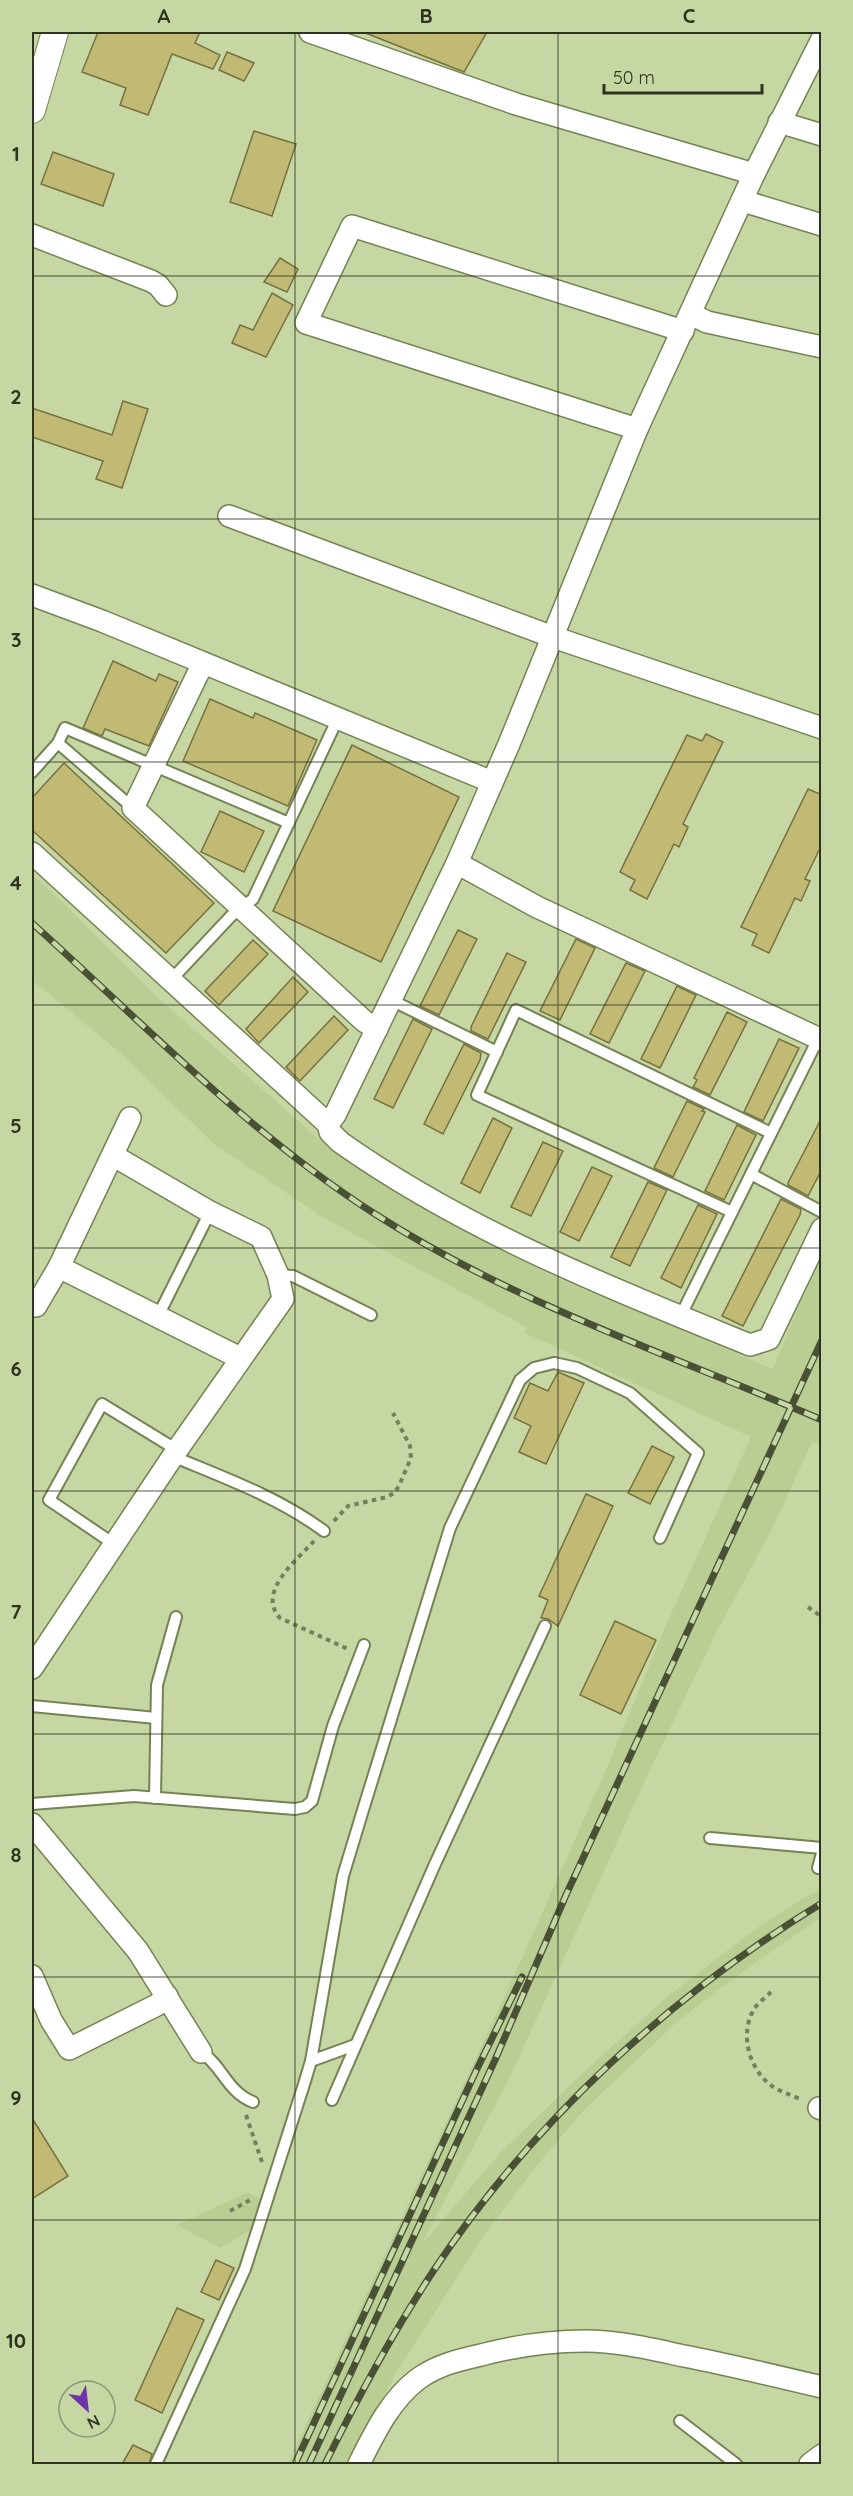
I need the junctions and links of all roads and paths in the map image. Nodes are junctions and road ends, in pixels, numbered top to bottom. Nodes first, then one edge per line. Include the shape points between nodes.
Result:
1 (55, 32) edge
2 (310, 32) edge
3 (822, 39) edge
4 (32, 110) edge
5 (779, 122) junction
6 (822, 135) edge
7 (754, 174) junction
8 (743, 201) junction
9 (822, 225) edge
10 (32, 235) edge
11 (166, 295) dead end
12 (687, 322) junction
13 (822, 347) edge
14 (637, 429) junction
15 (229, 516) dead end
16 (32, 595) edge
17 (553, 637) junction
18 (202, 663) junction
19 (338, 718) junction
20 (822, 728) edge
21 (58, 743) junction
22 (153, 766) junction
23 (32, 772) edge
24 (492, 782) junction
25 (133, 808) junction
26 (289, 823) junction
27 (32, 853) edge
28 (457, 863) junction
29 (241, 908) junction
30 (171, 980) junction
31 (392, 1000) junction
32 (377, 1029) junction
33 (820, 1040) edge
34 (497, 1052) junction
35 (130, 1118) dead end
36 (328, 1124) junction
37 (771, 1133) junction
38 (114, 1156) junction
39 (751, 1174) junction
40 (210, 1212) junction
41 (732, 1212) junction
42 (822, 1212) edge
43 (822, 1229) edge
44 (58, 1267) junction
45 (278, 1275) junction
46 (32, 1306) edge
47 (371, 1314) dead end
48 (159, 1316) junction
49 (680, 1317) junction
50 (240, 1358) junction
51 (393, 1413) dead end
52 (175, 1453) junction
53 (324, 1531) junction
54 (660, 1538) dead end
55 (114, 1544) junction
56 (808, 1607) dead end
57 (176, 1617) dead end
58 (822, 1617) edge
59 (545, 1626) dead end
60 (362, 1650) joint
61 (32, 1668) edge
62 (32, 1707) edge
63 (156, 1718) junction
64 (155, 1798) junction
65 (32, 1804) edge
66 (32, 1824) edge
67 (710, 1838) dead end
68 (822, 1848) edge
69 (822, 1853) edge
70 (818, 1868) dead end
71 (32, 1976) edge
72 (771, 1992) dead end
73 (167, 1996) junction
74 (355, 2045) junction
75 (201, 2052) joint
76 (310, 2061) junction
77 (241, 2096) junction
78 (332, 2100) dead end
79 (253, 2102) dead end
80 (820, 2108) edge
81 (265, 2168) dead end
82 (257, 2196) dead end
83 (230, 2211) dead end
84 (822, 2386) edge
85 (680, 2421) dead end
86 (822, 2455) edge
87 (156, 2464) edge
88 (359, 2464) edge
89 (736, 2464) edge
90 (810, 2464) edge

1 - 4 street
2 - 7 street via 516,104
3 - 5 street
5 - 6 street
5 - 7 street
7 - 8 street
8 - 9 street
8 - 12 street
10 - 11 street via 151,281
12 - 13 street via 707,322
12 - 14 street
12 - 14 street via 351,226 306,323
14 - 17 street
15 - 17 street
16 - 18 street
17 - 20 street
17 - 24 street
18 - 19 street
18 - 22 street
19 - 24 street
19 - 26 lane
21 - 22 lane via 65,728
21 - 23 lane
21 - 25 lane
22 - 25 street
22 - 26 lane
24 - 28 street
25 - 29 street
26 - 29 lane via 253,899
27 - 30 street
28 - 31 street
28 - 33 street via 537,907
29 - 30 lane
29 - 32 street via 364,1022
30 - 36 street
31 - 32 street
31 - 34 lane
32 - 36 street
33 - 37 lane
34 - 37 lane via 516,1010
34 - 41 lane via 477,1095
35 - 38 street
36 - 49 street via 340,1143 411,1191 534,1255
37 - 39 lane
38 - 40 street
38 - 44 street
39 - 41 lane
39 - 42 lane
40 - 45 street via 261,1237
40 - 48 lane
41 - 49 lane
43 - 49 street via 769,1339 750,1345
44 - 46 street via 36,1306
44 - 48 street
45 - 47 lane via 293,1276
45 - 50 street via 283,1299
48 - 50 street
50 - 52 street
51 - 53 path via 411,1446 411,1458 399,1485 387,1497 348,1506
52 - 53 lane via 277,1500
52 - 55 street
52 - 55 lane via 102,1404 49,1500
53 - 60 path via 282,1577 271,1602 273,1610 280,1618
54 - 76 lane via 698,1453 630,1393 577,1368 554,1363 534,1368 520,1380 450,1528 343,1876
55 - 61 street
56 - 58 path
57 - 63 lane via 157,1685
59 - 74 lane
60 - 64 lane via 333,1726 312,1801 305,1807
62 - 63 lane
63 - 64 lane
64 - 65 lane via 134,1796
66 - 73 street via 138,1951
67 - 68 lane
69 - 70 lane
71 - 73 street via 69,2049 157,2005
72 - 80 path via 754,2008 746,2038 757,2071 770,2085
73 - 75 street
74 - 76 lane
74 - 78 lane
75 - 77 lane
76 - 87 lane via 244,2269
77 - 79 lane
77 - 81 path
82 - 83 path
84 - 88 street via 654,2349 587,2341 529,2345 450,2363 418,2379 385,2415
85 - 89 lane
86 - 90 street

